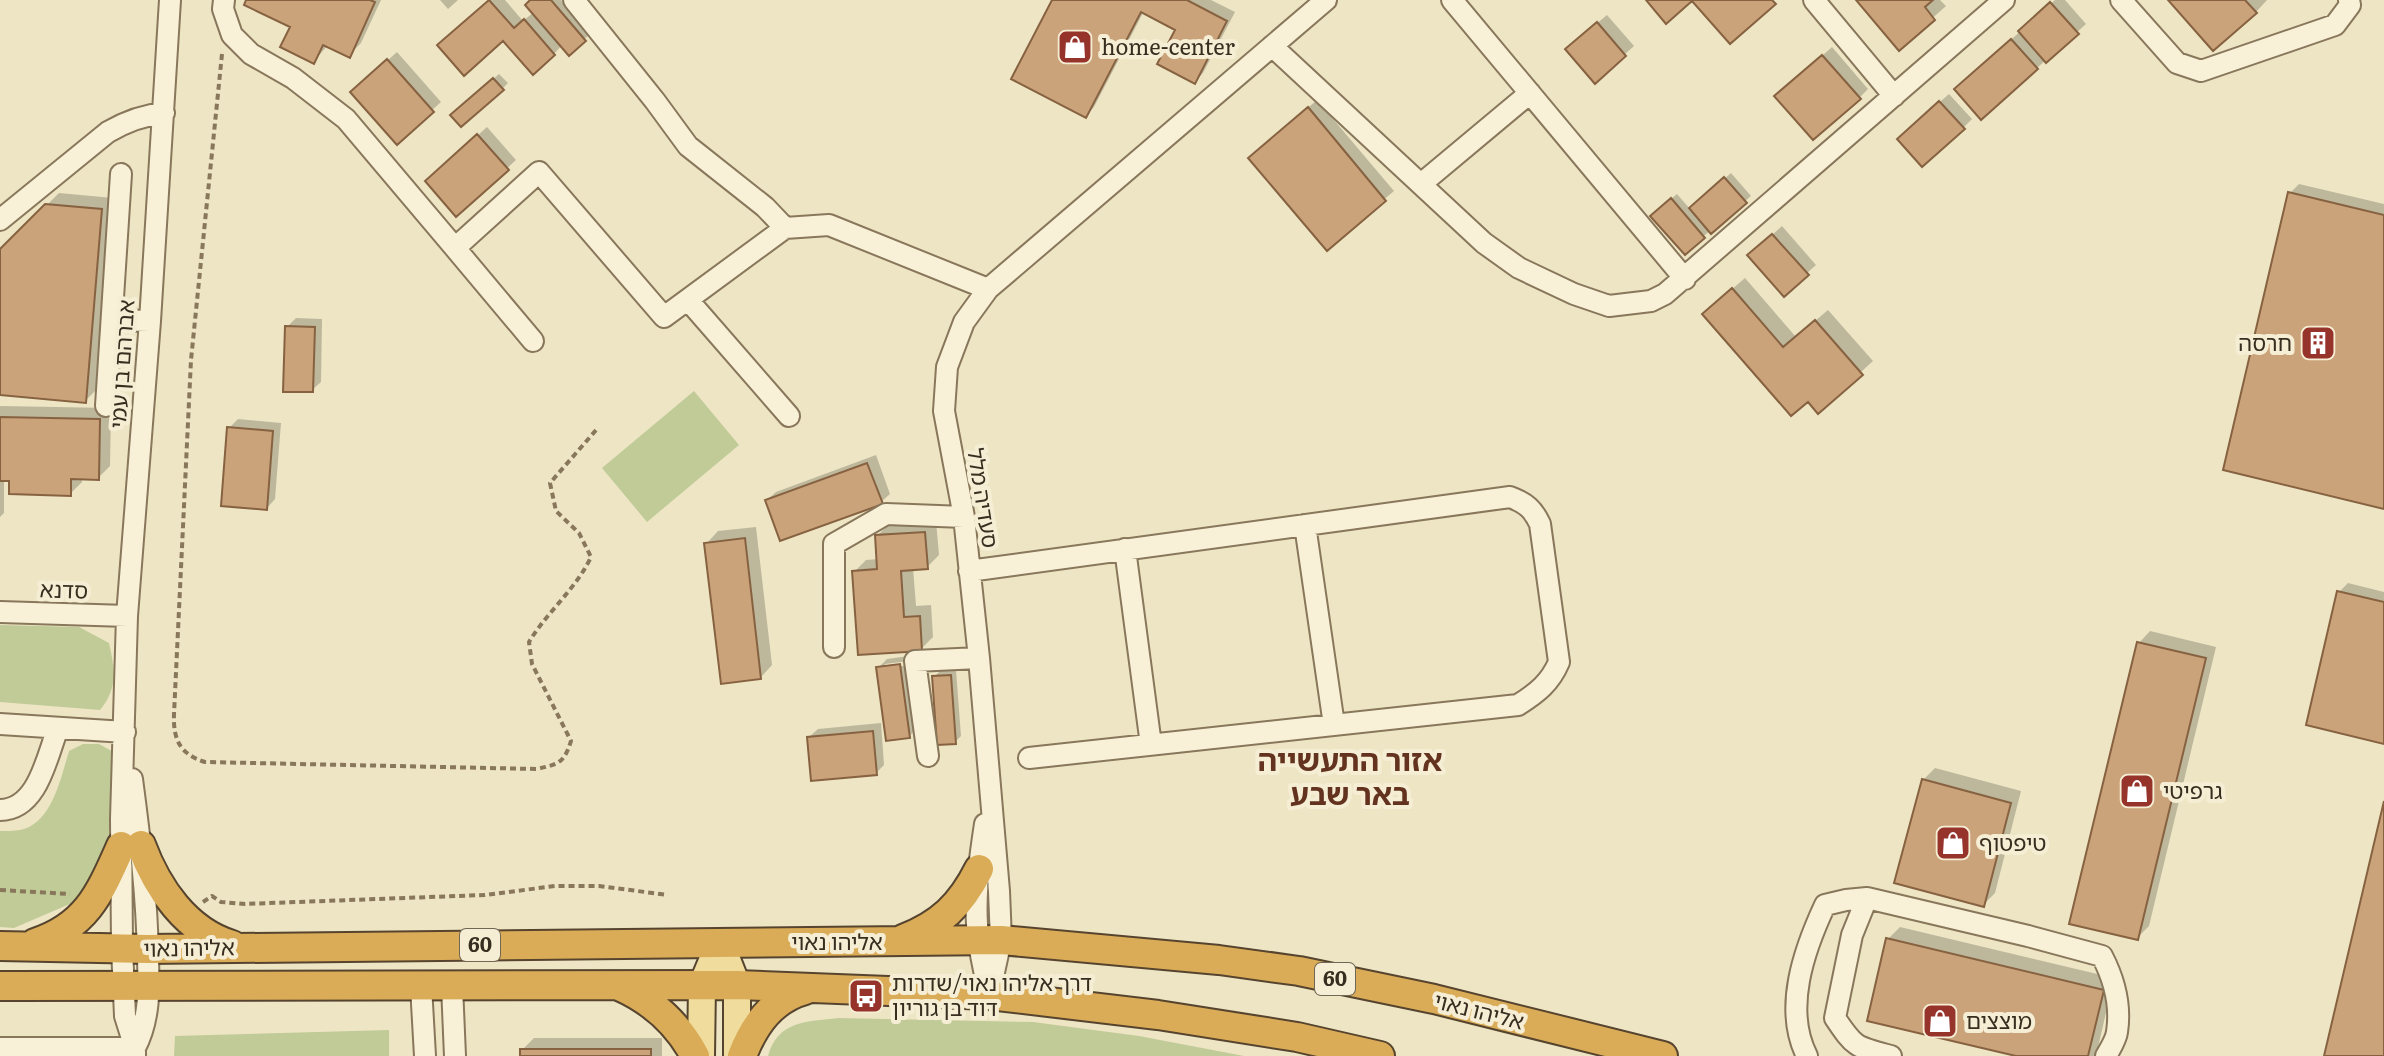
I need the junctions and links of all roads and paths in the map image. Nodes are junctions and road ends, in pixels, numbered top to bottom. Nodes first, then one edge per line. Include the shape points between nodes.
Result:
1 (170, 0) edge
2 (224, 0) edge
3 (574, 0) edge
4 (1326, 0) edge
5 (1452, 0) edge
6 (1814, 0) edge
7 (2004, 0) edge
8 (2121, 0) edge
9 (2349, 0) edge
10 (230, 27) junction
11 (1272, 46) junction
12 (1530, 93) junction
13 (1894, 96) junction
14 (164, 113) junction
15 (121, 174) dead end
16 (1421, 184) junction
17 (0, 220) edge
18 (785, 228) junction
19 (455, 248) junction
20 (1685, 279) junction
21 (988, 289) junction
22 (688, 300) junction
23 (112, 320) junction
24 (150, 321) junction
25 (533, 341) dead end
26 (106, 406) dead end
27 (789, 416) dead end
28 (597, 429) dead end
29 (964, 517) junction
30 (1305, 525) junction
31 (1125, 549) junction
32 (969, 571) junction
33 (0, 612) edge
34 (127, 616) junction
35 (834, 647) dead end
36 (979, 658) junction
37 (0, 724) edge
38 (1334, 725) junction
39 (58, 728) junction
40 (125, 732) junction
41 (1151, 745) junction
42 (928, 756) dead end
43 (1029, 758) dead end
44 (989, 796) junction
45 (0, 810) edge
46 (131, 845) junction
47 (979, 869) junction
48 (0, 890) edge
49 (668, 895) dead end
50 (96, 898) junction
51 (1867, 898) junction
52 (183, 914) junction
53 (990, 940) junction
54 (720, 942) junction
55 (894, 943) junction
56 (13, 946) edge
57 (241, 948) junction
58 (135, 949) junction
59 (618, 985) junction
60 (702, 985) junction
61 (737, 985) junction
62 (0, 986) edge
63 (421, 986) junction
64 (452, 986) junction
65 (136, 987) junction
66 (812, 989) junction
67 (989, 995) junction
68 (2117, 1046) edge
69 (2, 1051) edge
70 (135, 1052) edge
71 (425, 1056) edge
72 (455, 1056) edge
73 (698, 1056) edge
74 (739, 1056) edge
75 (1380, 1056) edge
76 (1663, 1056) edge
77 (1807, 1056) edge
78 (1891, 1056) edge
79 (2106, 1056) edge

1 - 14 street, אברהם בן עמי
2 - 10 street
3 - 18 street via 688,146
4 - 11 street, סעדיה מלל
5 - 12 street
6 - 13 street
7 - 13 street
8 - 9 street via 2177,63 2201,71 2335,25
10 - 19 street via 251,54 346,119
10 - 28 path via 223,43 191,360 173,733 189,757 205,762 537,769 566,757 571,741 532,664 529,642 583,575 591,557 579,533 556,511 550,483
11 - 16 street
11 - 21 street, סעדיה מלל
12 - 16 street
12 - 20 street
13 - 20 street
14 - 17 street via 146,114 108,132
14 - 24 street, אברהם בן עמי
15 - 23 street
16 - 20 street via 1484,243 1519,268 1574,294 1609,306 1651,301
18 - 21 street via 829,225
18 - 22 street
19 - 22 street via 539,172 664,317
19 - 25 street
21 - 29 street, סעדיה מלל via 964,322 947,367 944,411
22 - 27 street
23 - 24 street
23 - 26 street
24 - 34 street, אברהם בן עמי
29 - 32 street, סעדיה מלל
29 - 35 street via 886,514 834,544
30 - 31 street
30 - 38 street
30 - 38 street via 1510,497 1524,502 1540,524 1559,662 1540,691 1518,705
31 - 32 street
31 - 41 street
32 - 36 street, סעדיה מלל
33 - 34 street, סדנא
34 - 40 street, אברהם בן עמי
36 - 42 street via 915,661
36 - 44 street, סעדיה מלל
37 - 39 street
38 - 41 street
39 - 40 street
39 - 45 street via 36,785 22,804
40 - 46 street, אברהם בן עמי
41 - 43 street
44 - 47 street, סעדיה מלל
44 - 53 street, סעדיה מלל via 999,891
46 - 50 highway
46 - 52 highway
46 - 58 street, אברהם בן עמי via 146,889
47 - 53 street, סעדיה מלל
47 - 55 highway via 951,911
48 - 50 path
49 - 52 path via 555,886 485,895 245,904 212,896
50 - 56 highway via 65,930
51 - 68 street via 2102,956 2117,1002
51 - 77 street via 1825,905 1810,938 1796,1003 1799,1039
51 - 78 street via 1852,935 1835,1018 1858,1048
52 - 57 highway via 214,938
53 - 55 highway, אליהו נאוי / 60
53 - 67 street, סעדיה מלל
53 - 76 highway, אליהו נאוי / 60 via 1299,971
54 - 55 highway, אליהו נאוי / 60
54 - 57 highway, אליהו נאוי / 60
54 - 60 main road
54 - 61 main road
56 - 58 highway, אליהו נאוי / 60
57 - 58 highway, אליהו נאוי / 60
58 - 65 street, אברהם בן עמי
59 - 60 highway, אליהו נאוי / 60
59 - 64 highway, אליהו נאוי / 60
59 - 73 highway via 664,1015
60 - 61 highway, אליהו נאוי / 60
60 - 73 main road
61 - 66 highway, אליהו נאוי / 60
61 - 74 main road
62 - 65 highway, אליהו נאוי / 60
63 - 64 highway, אליהו נאוי / 60
63 - 65 highway, אליהו נאוי / 60
63 - 71 street
64 - 72 street
65 - 70 street, אברהם בן עמי via 125,1016
66 - 67 highway, אליהו נאוי / 60
66 - 74 highway via 794,993 770,1009
67 - 75 highway, אליהו נאוי / 60 via 1158,1015
68 - 79 street
69 - 70 street

